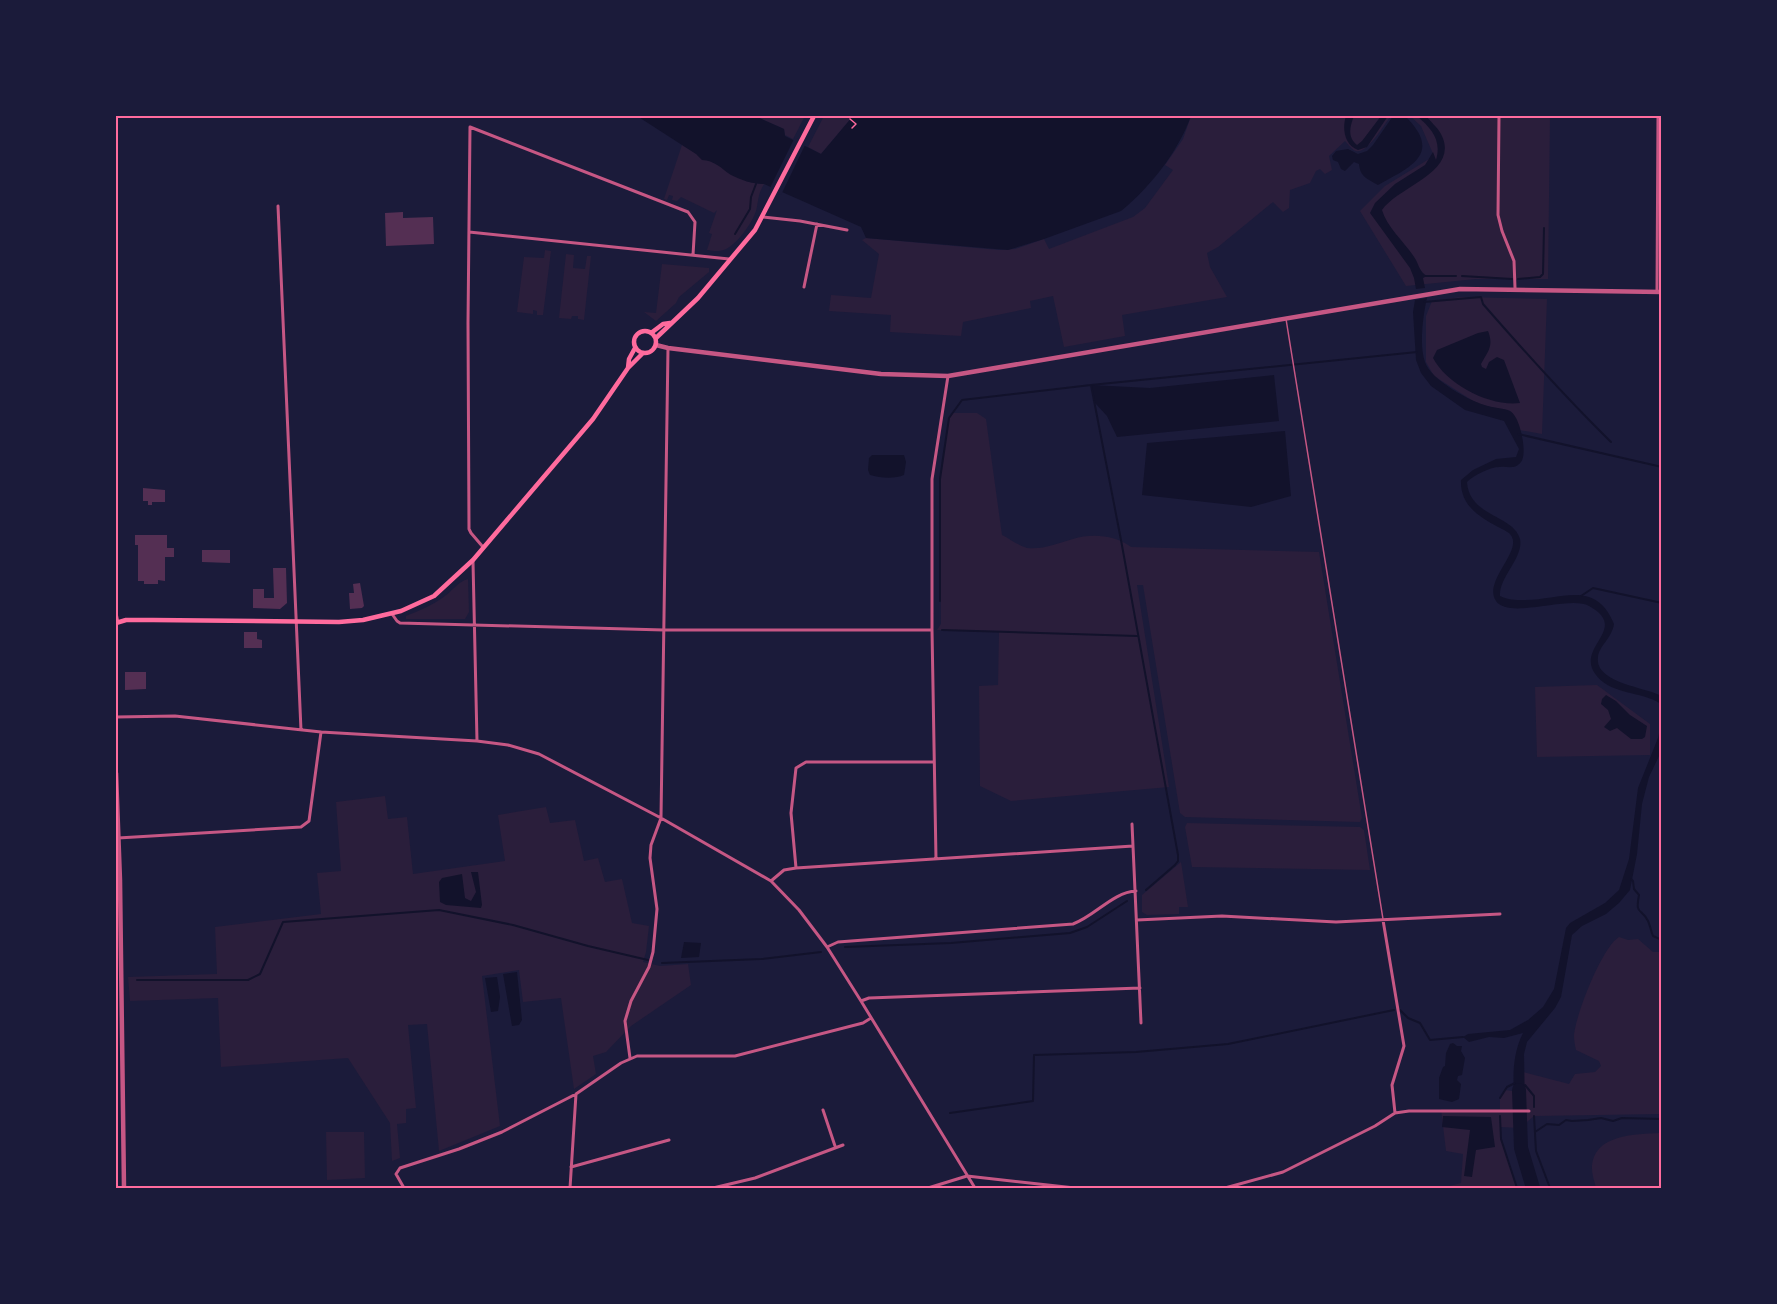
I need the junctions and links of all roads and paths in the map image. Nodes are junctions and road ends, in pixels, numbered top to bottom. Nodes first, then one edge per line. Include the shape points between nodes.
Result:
1 (814, 116) edge
2 (1499, 116) edge
3 (1658, 116) edge
4 (850, 119) dead end
5 (852, 128) dead end
6 (278, 206) dead end
7 (763, 217) junction
8 (817, 224) junction
9 (847, 230) dead end
10 (469, 232) junction
11 (693, 255) junction
12 (731, 260) junction
13 (804, 287) dead end
14 (1515, 288) junction
15 (1659, 292) edge
16 (1285, 318) junction
17 (670, 323) junction
18 (651, 333) junction
19 (656, 338) junction
20 (656, 345) junction
21 (635, 348) junction
22 (668, 348) junction
23 (643, 353) junction
24 (628, 368) junction
25 (948, 376) junction
26 (116, 403) edge
27 (483, 547) junction
28 (472, 560) junction
29 (392, 614) junction
30 (296, 621) junction
31 (117, 623) edge
32 (474, 624) junction
33 (664, 630) junction
34 (932, 630) junction
35 (116, 717) edge
36 (302, 730) junction
37 (321, 732) junction
38 (477, 741) junction
39 (933, 762) junction
40 (116, 773) edge
41 (661, 818) junction
42 (1132, 824) dead end
43 (116, 831) edge
44 (118, 838) junction
45 (1133, 846) junction
46 (936, 859) junction
47 (796, 868) junction
48 (771, 881) junction
49 (1136, 891) junction
50 (1500, 914) dead end
51 (1137, 920) junction
52 (1383, 920) junction
53 (826, 947) junction
54 (1140, 988) junction
55 (861, 1001) junction
56 (871, 1018) junction
57 (1141, 1023) dead end
58 (630, 1058) junction
59 (576, 1094) junction
60 (823, 1110) dead end
61 (1529, 1111) dead end
62 (1395, 1113) junction
63 (669, 1140) dead end
64 (843, 1145) dead end
65 (835, 1146) junction
66 (571, 1167) junction
67 (967, 1176) junction
68 (124, 1188) edge
69 (404, 1188) edge
70 (570, 1188) edge
71 (713, 1188) edge
72 (928, 1188) edge
73 (975, 1188) edge
74 (1075, 1188) edge
75 (1225, 1188) edge

1 - 7 main road
2 - 14 street via 1498,215 1514,261
3 - 15 street
4 - 5 path via 856,124
6 - 30 street
7 - 8 street
7 - 12 main road
8 - 9 street
8 - 13 street
10 - 11 street
10 - 11 street via 470,127 688,212 695,222
10 - 27 street via 470,529
11 - 12 street
12 - 17 main road
14 - 15 street
14 - 16 street via 1429,293
16 - 25 street
16 - 52 lane
17 - 18 main road
17 - 19 main road
18 - 19 main road
18 - 21 main road via 643,331 636,336
19 - 20 main road
20 - 22 street
20 - 23 main road via 651,352
21 - 23 main road
21 - 24 main road
22 - 25 street via 872,373
22 - 33 street
23 - 24 main road
24 - 27 main road via 593,418
25 - 34 street via 932,479
26 - 31 street
27 - 28 main road
28 - 29 main road via 434,596
28 - 32 street
29 - 30 main road via 347,621
29 - 32 street via 400,623
30 - 31 main road
30 - 36 street
32 - 33 street
32 - 38 street
33 - 34 street
33 - 41 street
34 - 39 street
35 - 36 street via 175,716
36 - 37 street
37 - 38 street
37 - 44 street via 309,821 302,827
38 - 41 street via 539,754
39 - 46 street
39 - 47 street via 806,762 796,768 791,813
40 - 43 street
41 - 48 street
41 - 58 street via 650,858 657,909 653,952 625,1021
42 - 45 street
43 - 44 street
44 - 68 street
45 - 46 street
45 - 49 street
46 - 47 street
47 - 48 street via 784,870
48 - 53 street
49 - 51 street
49 - 53 street via 1122,894 1073,924 838,942
50 - 52 street
51 - 52 street via 1222,916 1336,922
51 - 54 street
52 - 62 street via 1404,1046 1392,1085
53 - 55 street
54 - 55 street
54 - 57 street
55 - 56 street
56 - 58 street via 735,1056
56 - 67 street
58 - 59 street
59 - 66 street
59 - 69 street via 502,1132 400,1168 396,1174
60 - 65 street
61 - 62 street
62 - 75 street via 1306,1162 1257,1181
63 - 66 street
64 - 65 street
65 - 71 street via 755,1178
66 - 70 street
67 - 72 street
67 - 73 street
67 - 74 street

